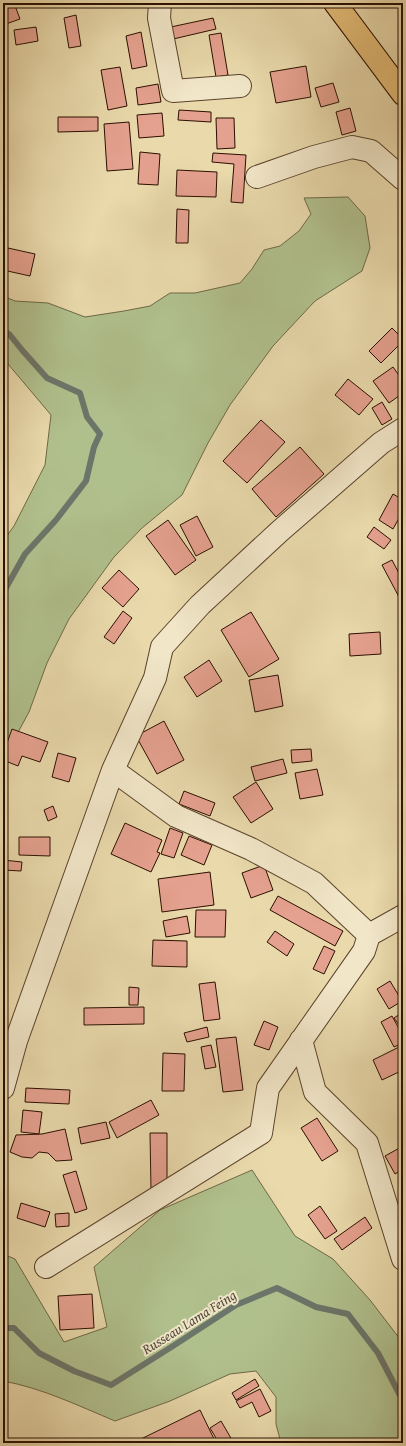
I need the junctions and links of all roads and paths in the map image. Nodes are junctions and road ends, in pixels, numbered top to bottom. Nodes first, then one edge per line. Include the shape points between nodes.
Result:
1 (160, 3) edge
2 (335, 3) edge
3 (240, 86) dead end
4 (403, 94) edge
5 (257, 177) dead end
6 (403, 179) edge
7 (403, 429) edge
8 (112, 770) junction
9 (403, 916) edge
10 (369, 935) junction
11 (301, 1040) junction
12 (3, 1088) edge
13 (403, 1259) edge
14 (46, 1267) dead end

1 - 3 street via 159,18 172,91
2 - 4 main road
5 - 6 street via 352,147 371,151
7 - 8 street via 382,443 280,531 200,605 162,647 156,678
8 - 10 street via 176,816 250,849 314,883
8 - 12 street via 19,1033
9 - 10 street
10 - 11 street via 364,951
11 - 13 street via 314,1092 367,1143
11 - 14 street via 268,1088 261,1133

